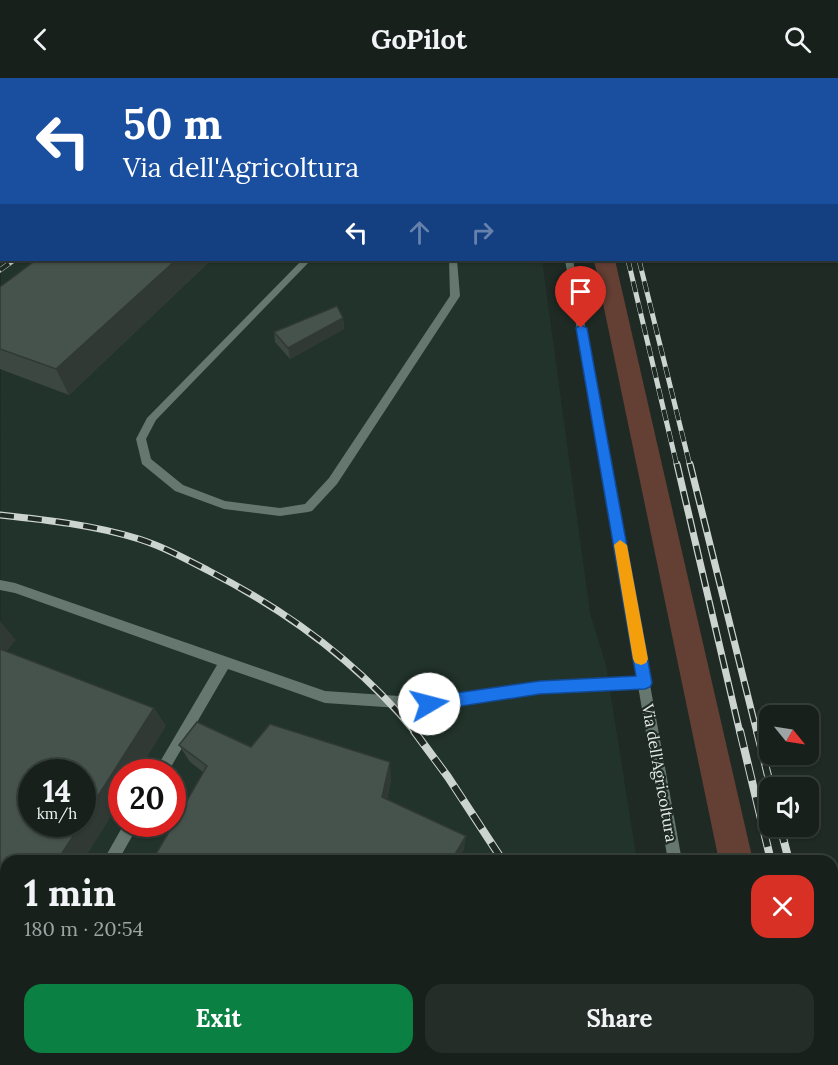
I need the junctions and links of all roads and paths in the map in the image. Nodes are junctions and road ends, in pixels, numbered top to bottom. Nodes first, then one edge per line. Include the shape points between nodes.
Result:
1 (306, 261) edge
2 (453, 261) edge
3 (569, 261) edge
4 (0, 585) edge
5 (225, 662) junction
6 (645, 683) junction
7 (169, 759) edge
8 (125, 837) edge
9 (114, 855) edge
10 (674, 855) edge

1 - 2 street via 152,418 141,439 146,461 179,488 224,506 280,512 308,508 333,481 455,296
3 - 6 street, Via dell'Agricoltura
4 - 5 street
5 - 6 street via 325,697 429,704 540,688
5 - 7 street
6 - 10 street, Via dell'Agricoltura
8 - 9 street

